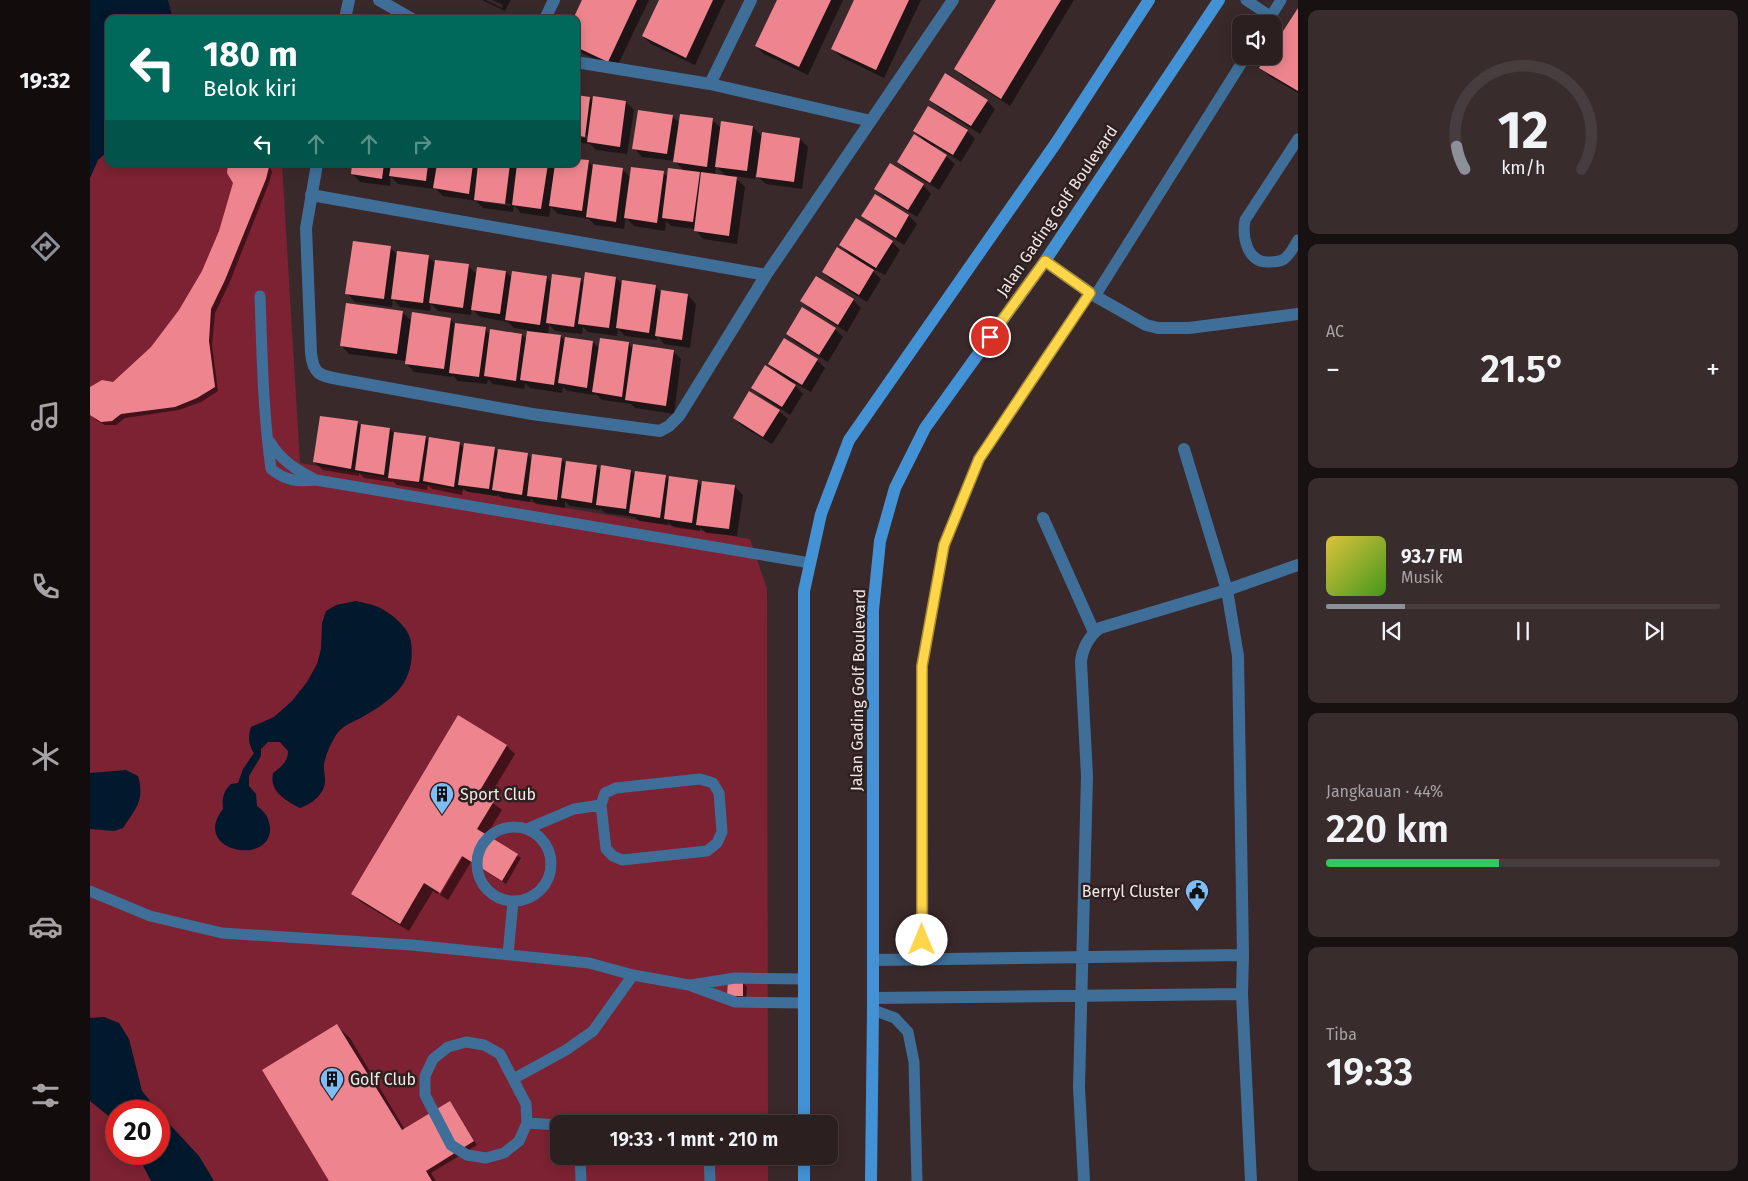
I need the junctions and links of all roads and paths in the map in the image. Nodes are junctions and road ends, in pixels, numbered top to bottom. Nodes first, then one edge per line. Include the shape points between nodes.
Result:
1 (349, 0) edge
2 (379, 0) edge
3 (554, 0) edge
4 (751, 0) edge
5 (953, 0) edge
6 (1149, 0) edge
7 (1219, 0) edge
8 (1246, 0) edge
9 (1281, 0) edge
10 (347, 15) edge
11 (405, 15) edge
12 (547, 15) edge
13 (1262, 15) edge
14 (1271, 15) edge
15 (580, 63) edge
16 (1240, 65) edge
17 (710, 84) junction
18 (871, 121) junction
19 (1298, 139) edge
20 (316, 167) edge
21 (311, 194) junction
22 (1298, 240) edge
23 (1045, 261) junction
24 (766, 276) junction
25 (1093, 295) junction
26 (260, 296) dead end
27 (1298, 314) edge
28 (1184, 449) dead end
29 (1042, 518) dead end
30 (810, 563) junction
31 (1298, 566) edge
32 (1227, 590) junction
33 (1094, 632) junction
34 (601, 805) junction
35 (529, 828) junction
36 (90, 891) edge
37 (512, 902) junction
38 (508, 954) junction
39 (1243, 955) junction
40 (1082, 957) junction
41 (922, 959) junction
42 (873, 960) junction
43 (632, 975) junction
44 (804, 979) junction
45 (689, 985) junction
46 (1242, 994) junction
47 (1080, 996) junction
48 (804, 1003) junction
49 (873, 1004) junction
50 (512, 1079) junction
51 (804, 1115) edge
52 (526, 1123) junction
53 (550, 1124) edge
54 (580, 1165) edge
55 (709, 1165) edge
56 (804, 1165) edge
57 (581, 1181) edge
58 (710, 1181) edge
59 (804, 1181) edge
60 (871, 1181) edge
61 (917, 1181) edge
62 (1084, 1181) edge
63 (1251, 1181) edge

1 - 10 street
2 - 11 street
3 - 12 street
4 - 17 street
5 - 18 street
6 - 30 main road via 1056,143 849,440 821,514
7 - 23 main road, Jalan Gading Golf Boulevard
8 - 13 lane
9 - 14 lane
15 - 17 street
16 - 25 lane
17 - 18 street
18 - 24 street
19 - 22 lane via 1245,220 1243,230 1248,249 1254,257 1265,262 1284,259
20 - 21 street
21 - 24 street
21 - 24 street via 306,228 311,354 315,369 322,376 532,414 664,430 679,416
23 - 25 street
23 - 42 main road, Jalan Gading Golf Boulevard via 925,428 895,488 880,541 873,610
25 - 27 street via 1158,328 1189,328
25 - 41 lane via 979,459 944,545 922,666
26 - 30 lane via 266,436 277,454 292,468 316,480
28 - 32 street
29 - 33 street
30 - 44 main road via 804,590
31 - 32 street
32 - 33 street
32 - 39 street via 1238,656
33 - 40 street via 1080,662 1087,776
34 - 34 lane via 605,793 616,788 700,778 713,783 719,793 722,832 717,843 707,851 622,860 606,849
34 - 35 lane via 574,809
35 - 37 lane via 543,839 551,854 551,872 544,888 530,898
35 - 37 lane via 501,828 488,836 478,855 479,877 487,890
36 - 38 lane via 150,916 222,932
37 - 38 lane
38 - 43 lane via 589,964
39 - 40 street
39 - 46 street
40 - 41 street
40 - 47 street
41 - 42 street
42 - 49 main road, Jalan Gading Golf Boulevard
43 - 45 lane
43 - 50 lane via 593,1031 566,1050
44 - 45 lane via 735,978
44 - 48 main road
45 - 48 lane via 735,1002
46 - 47 street
46 - 63 street
47 - 49 street
47 - 62 street via 1079,1087
48 - 51 main road
49 - 60 main road, Jalan Gading Golf Boulevard
49 - 61 lane via 895,1018 908,1032 914,1062
50 - 52 lane via 526,1104
50 - 52 lane via 500,1054 484,1045 466,1042 448,1047 434,1060 426,1076 425,1095 451,1145 467,1156 486,1158 504,1153 519,1141
52 - 53 lane
54 - 57 lane
55 - 58 lane
56 - 59 main road

